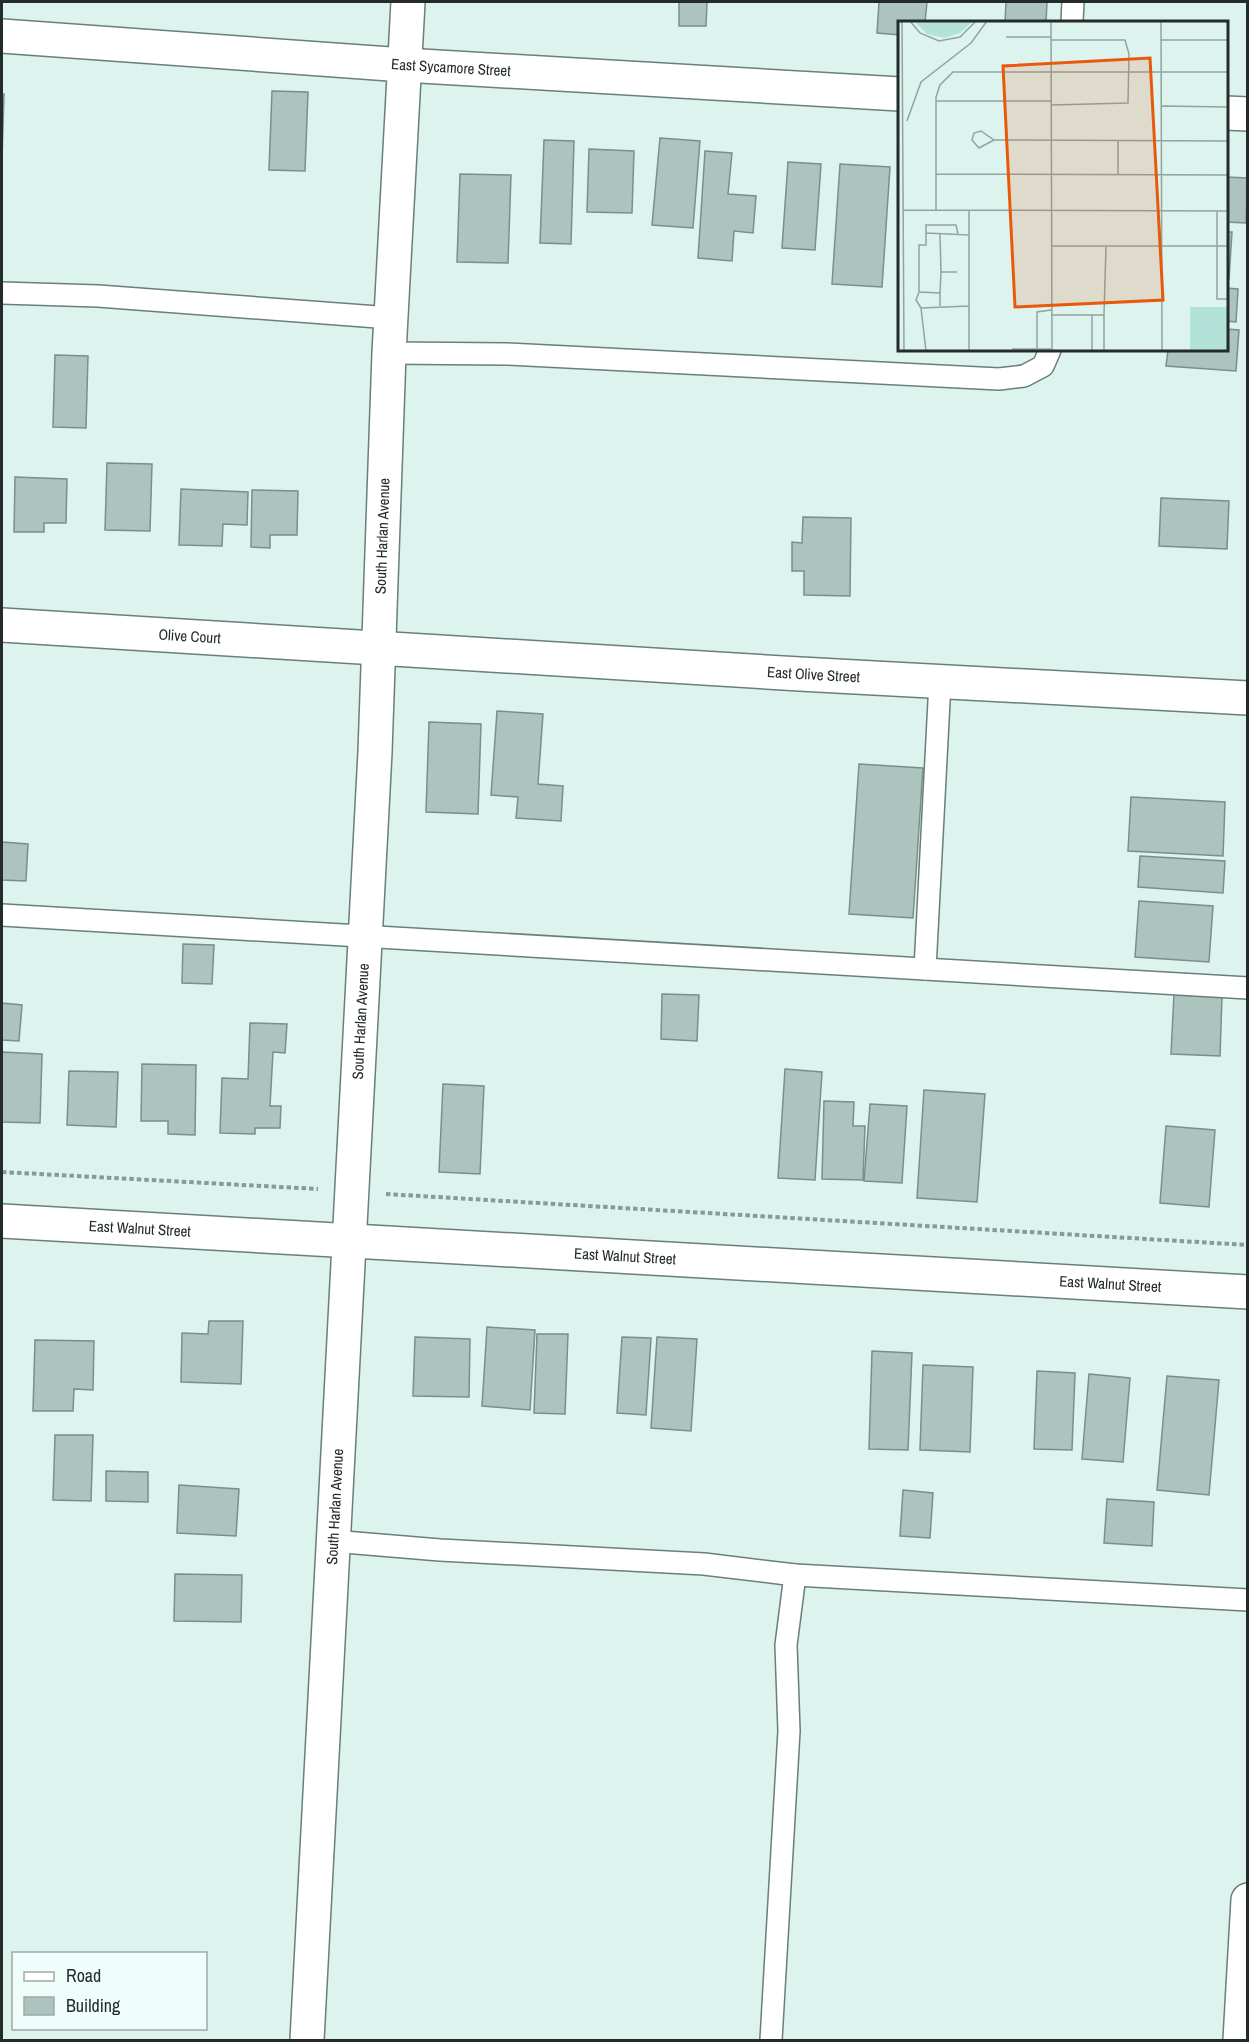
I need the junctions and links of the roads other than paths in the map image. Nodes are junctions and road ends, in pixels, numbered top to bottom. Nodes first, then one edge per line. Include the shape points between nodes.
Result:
1 (408, 2) edge
2 (1073, 2) edge
3 (1072, 21) edge
4 (2, 36) edge
5 (404, 65) junction
6 (898, 94) edge
7 (1228, 113) edge
8 (1248, 114) edge
9 (2, 293) edge
10 (391, 318) junction
11 (1050, 351) edge
12 (389, 353) junction
13 (2, 625) edge
14 (378, 649) junction
15 (940, 682) junction
16 (1248, 698) edge
17 (2, 915) edge
18 (365, 937) junction
19 (925, 969) junction
20 (1248, 988) edge
21 (2, 1221) edge
22 (348, 1241) junction
23 (1248, 1293) edge
24 (332, 1541) junction
25 (795, 1575) junction
26 (1248, 1600) edge
27 (1248, 1900) edge
28 (307, 2040) edge
29 (771, 2040) edge
30 (1240, 2040) edge

1 - 5 street, South Harlan Avenue
2 - 3 lane
4 - 5 street, East Sycamore Street
5 - 6 street, East Sycamore Street
5 - 10 street, South Harlan Avenue
7 - 8 street
9 - 10 lane via 98,296
10 - 12 street, South Harlan Avenue
11 - 12 lane via 1043,366 1024,376 999,379 507,354
12 - 14 street, South Harlan Avenue
13 - 14 street, Olive Court
14 - 15 street, East Olive Street
14 - 18 street, South Harlan Avenue
15 - 16 street, East Olive Street
15 - 19 lane
17 - 18 lane
18 - 19 lane
18 - 22 street, South Harlan Avenue
19 - 20 lane
21 - 22 street, East Walnut Street
22 - 23 street, East Walnut Street
22 - 24 street, South Harlan Avenue
24 - 25 lane via 704,1564
24 - 28 street, South Harlan Avenue
25 - 26 lane
25 - 29 lane via 786,1645 789,1731
27 - 30 street

